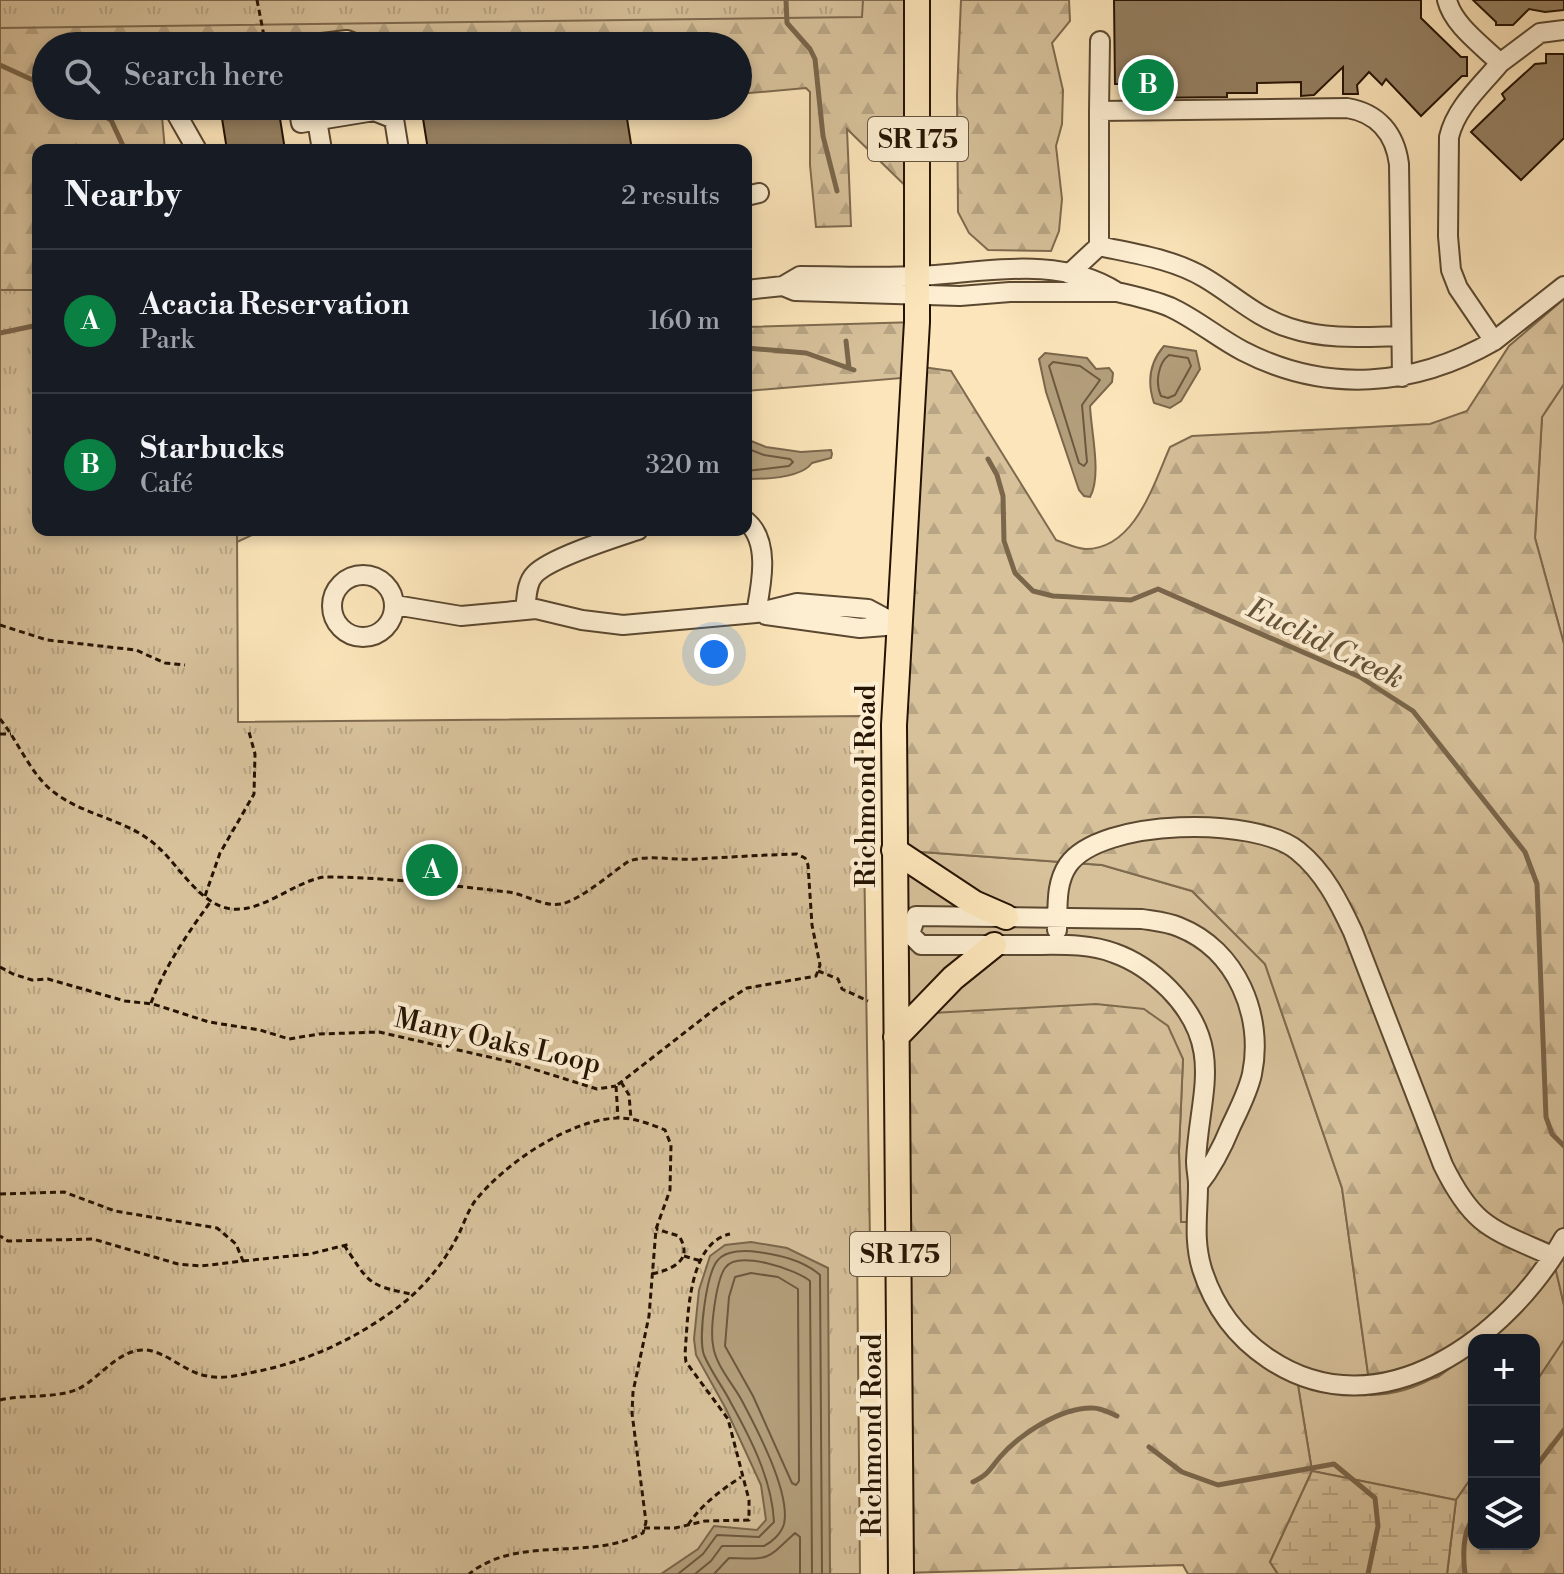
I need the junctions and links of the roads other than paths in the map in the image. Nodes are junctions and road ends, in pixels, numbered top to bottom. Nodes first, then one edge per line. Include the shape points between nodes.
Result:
1 (917, 0) edge
2 (1447, 0) edge
3 (1564, 30) edge
4 (1100, 41) dead end
5 (1500, 63) junction
6 (1099, 111) junction
7 (180, 120) edge
8 (300, 120) edge
9 (317, 120) joint
10 (394, 120) edge
11 (194, 144) edge
12 (321, 144) edge
13 (398, 144) edge
14 (1099, 246) junction
15 (1069, 274) junction
16 (919, 285) junction
17 (1564, 286) edge
18 (752, 289) edge
19 (1117, 292) junction
20 (1400, 336) junction
21 (1494, 341) junction
22 (1402, 377) junction
23 (752, 526) edge
24 (622, 536) edge
25 (395, 605) dead end
26 (525, 609) junction
27 (756, 613) junction
28 (898, 625) junction
29 (894, 850) junction
30 (1006, 917) junction
31 (1058, 918) junction
32 (994, 945) junction
33 (1057, 945) junction
34 (896, 1037) junction
35 (1198, 1185) junction
36 (1564, 1238) edge
37 (1552, 1256) junction
38 (901, 1574) edge

1 - 16 main road, Richmond Road / SR 175
2 - 5 street via 1460,23
3 - 5 street via 1540,33
4 - 6 street
5 - 21 street via 1457,116 1447,163 1451,270
6 - 14 street
6 - 20 street via 1347,108 1373,117 1393,139 1399,164
7 - 11 street
8 - 9 street
9 - 12 street
10 - 13 street
14 - 15 street
14 - 20 street via 1188,269 1257,314 1290,328 1339,337
15 - 16 street via 1023,268
15 - 19 street via 1100,281
16 - 18 street via 800,276 783,286
16 - 19 street via 960,296
16 - 28 main road, Richmond Road / SR 175
17 - 21 street
19 - 22 street via 1170,307 1283,368 1348,380
20 - 22 street
21 - 22 street via 1455,361
23 - 27 street via 760,547
24 - 26 street via 535,574
25 - 26 street via 461,616
26 - 27 street via 623,625
27 - 28 street via 797,603 868,609
28 - 29 main road, Richmond Road / SR 175
29 - 30 main road via 974,903
29 - 34 main road, Richmond Road / SR 175
30 - 31 street
30 - 32 street via 916,916 910,934 921,945
31 - 33 street
31 - 35 street via 1142,919 1178,927 1210,945 1243,987 1255,1039 1251,1076 1214,1165
31 - 37 street via 1061,878 1095,842 1159,830 1233,827 1278,838 1298,850 1317,869 1353,932 1458,1195 1487,1226
32 - 33 street
32 - 34 main road via 953,978
33 - 35 street via 1105,950 1134,962 1185,1008 1206,1067
34 - 38 main road, Richmond Road / SR 175
35 - 37 street via 1195,1244 1213,1300 1246,1341 1279,1366 1316,1380 1384,1383 1433,1367 1460,1352 1508,1311
36 - 37 street

